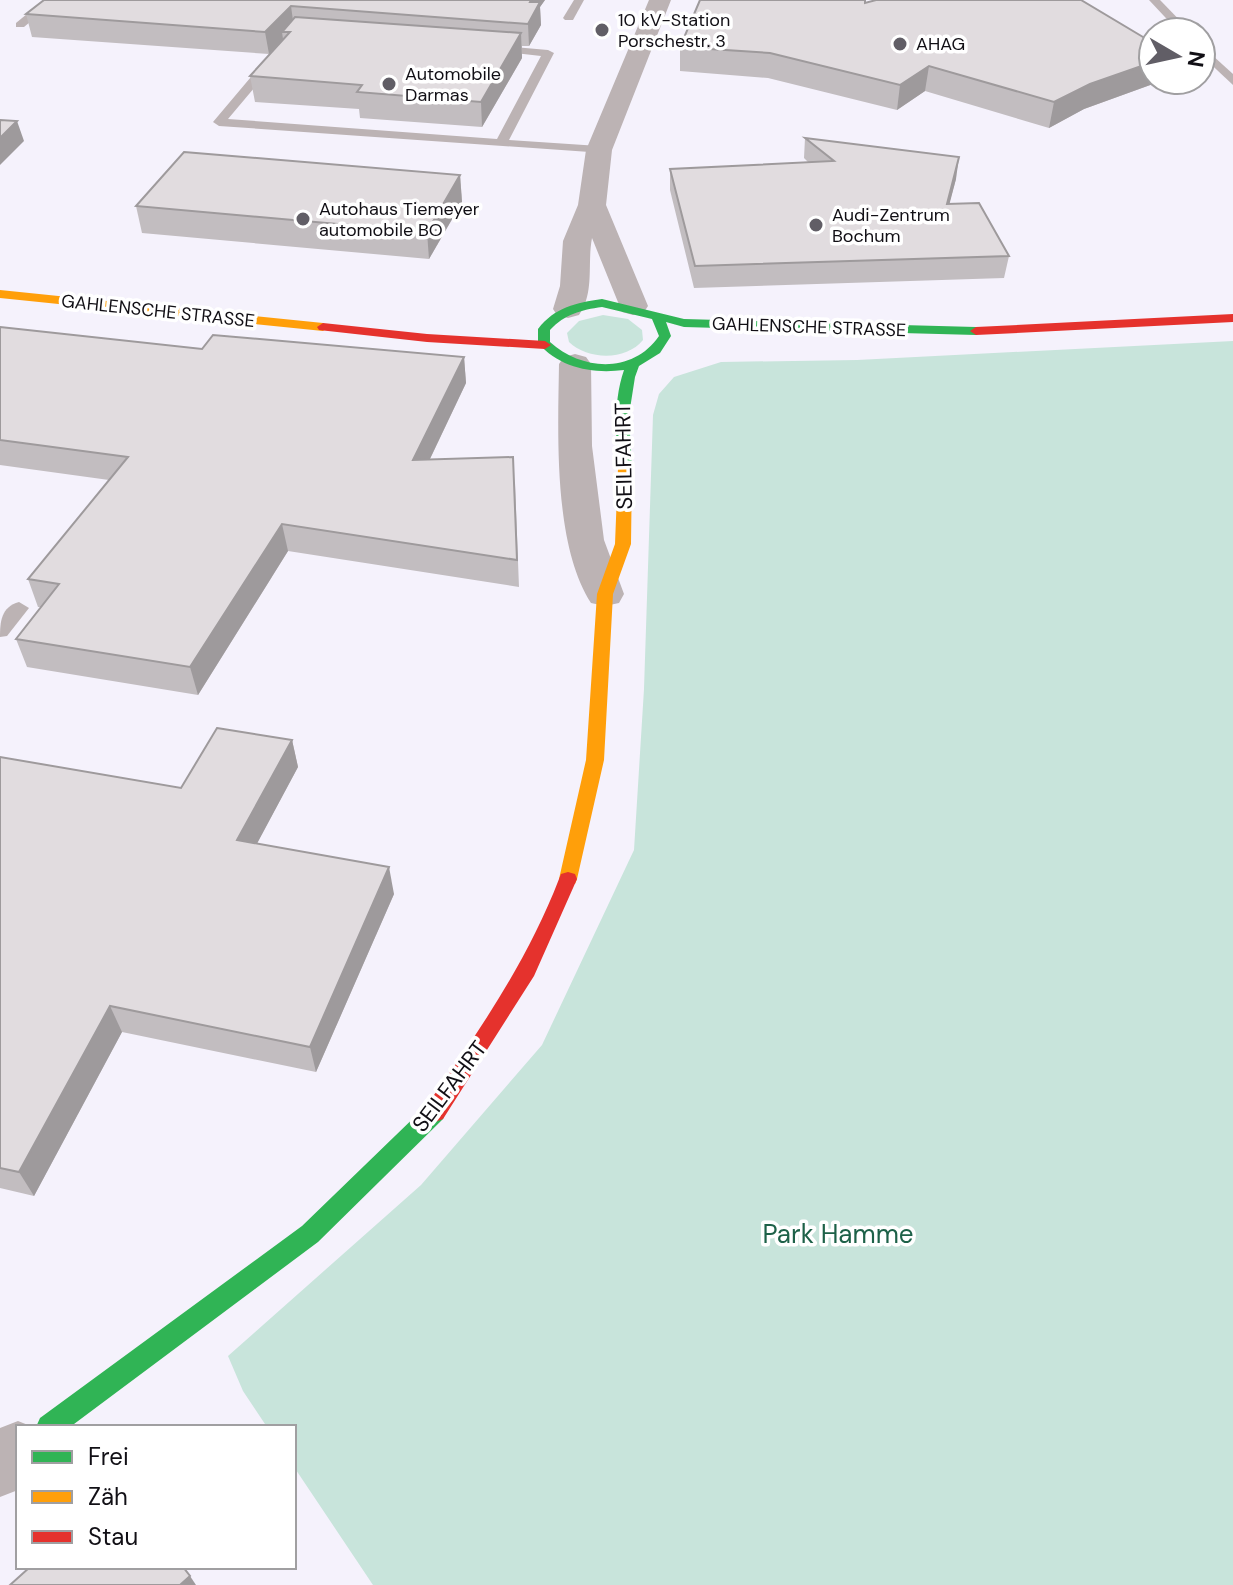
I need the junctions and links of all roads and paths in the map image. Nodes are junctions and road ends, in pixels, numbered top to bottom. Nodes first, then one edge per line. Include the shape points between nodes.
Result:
1 (51, 0) edge
2 (579, 0) edge
3 (660, 0) edge
4 (1154, 0) edge
5 (1170, 16) edge
6 (569, 18) dead end
7 (20, 25) dead end
8 (485, 48) edge
9 (276, 56) edge
10 (1217, 64) edge
11 (1233, 81) edge
12 (501, 143) junction
13 (599, 150) junction
14 (592, 205) junction
15 (0, 294) edge
16 (646, 312) junction
17 (558, 315) junction
18 (1233, 318) edge
19 (478, 322) dead end
20 (526, 322) dead end
21 (316, 325) junction
22 (960, 331) junction
23 (743, 343) dead end
24 (545, 345) junction
25 (575, 364) junction
26 (633, 364) junction
27 (605, 594) junction
28 (19, 608) dead end
29 (0, 631) edge
30 (52, 1425) edge
31 (16, 1454) edge
32 (0, 1466) edge

1 - 7 lane
2 - 6 lane
3 - 13 street
4 - 5 lane
8 - 12 lane via 548,53
9 - 12 lane via 219,122
10 - 11 lane
12 - 13 lane
13 - 14 street
14 - 16 street
14 - 17 street via 577,241 575,286
15 - 21 street, GAHLENSCHE STRASSE
16 - 17 street, GAHLENSCHE STRASSE via 600,303
16 - 22 street, GAHLENSCHE STRASSE via 709,324
16 - 26 street, GAHLENSCHE STRASSE via 666,328 667,349
17 - 20 street, GAHLENSCHE STRASSE
17 - 24 street via 542,333
18 - 22 street, GAHLENSCHE STRASSE
19 - 21 street, GAHLENSCHE STRASSE
21 - 24 street, GAHLENSCHE STRASSE
22 - 23 street, GAHLENSCHE STRASSE via 912,338
24 - 25 street, GAHLENSCHE STRASSE
25 - 26 street, GAHLENSCHE STRASSE
25 - 27 street, SEILFAHRT via 575,446 586,540
26 - 27 street, SEILFAHRT via 622,400 623,544
27 - 30 street, SEILFAHRT via 600,712 585,815 556,915 494,1026 430,1118 310,1234
28 - 29 lane
31 - 32 street

